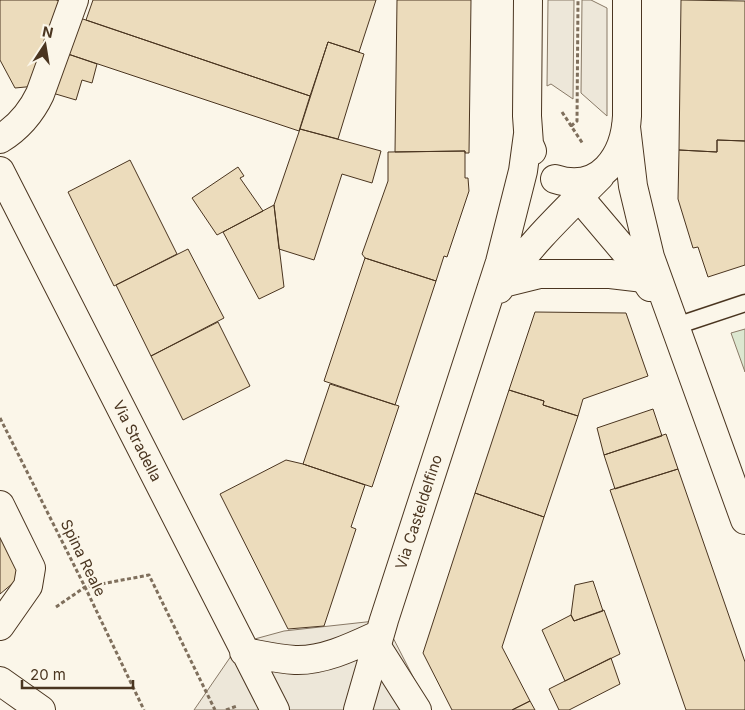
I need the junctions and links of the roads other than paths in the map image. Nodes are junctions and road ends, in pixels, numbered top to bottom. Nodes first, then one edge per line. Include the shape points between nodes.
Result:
1 (74, 0) edge
2 (528, 0) edge
3 (627, 0) edge
4 (626, 127) junction
5 (528, 134) junction
6 (0, 139) edge
7 (0, 171) edge
8 (601, 175) junction
9 (555, 178) junction
10 (579, 197) junction
11 (644, 278) junction
12 (503, 283) junction
13 (745, 302) edge
14 (483, 314) junction
15 (676, 326) junction
16 (0, 504) edge
17 (745, 520) edge
18 (0, 626) edge
19 (378, 640) junction
20 (244, 652) junction
21 (0, 681) edge
22 (41, 710) edge
23 (275, 710) edge
24 (358, 710) edge
25 (417, 710) edge

1 - 6 street via 34,106 16,128
2 - 5 street
3 - 4 street
4 - 8 street, Via Casteldelfino via 617,155
4 - 15 street via 642,228
5 - 9 street via 538,164
5 - 14 street, Via Casteldelfino via 512,217
7 - 20 street, Via Stradella
8 - 9 street via 576,183
8 - 10 street, Via Casteldelfino
9 - 10 street
10 - 11 street
10 - 12 street, Via Casteldelfino via 538,239
11 - 12 street via 610,274 540,274
11 - 15 street
12 - 14 street, Via Casteldelfino
13 - 15 lane
14 - 19 street, Via Casteldelfino
15 - 17 street
16 - 18 street via 32,568 28,586
19 - 20 street via 311,659 286,659
19 - 24 street, Via Casteldelfino
19 - 25 street
20 - 23 street, Via Stradella
21 - 22 street

